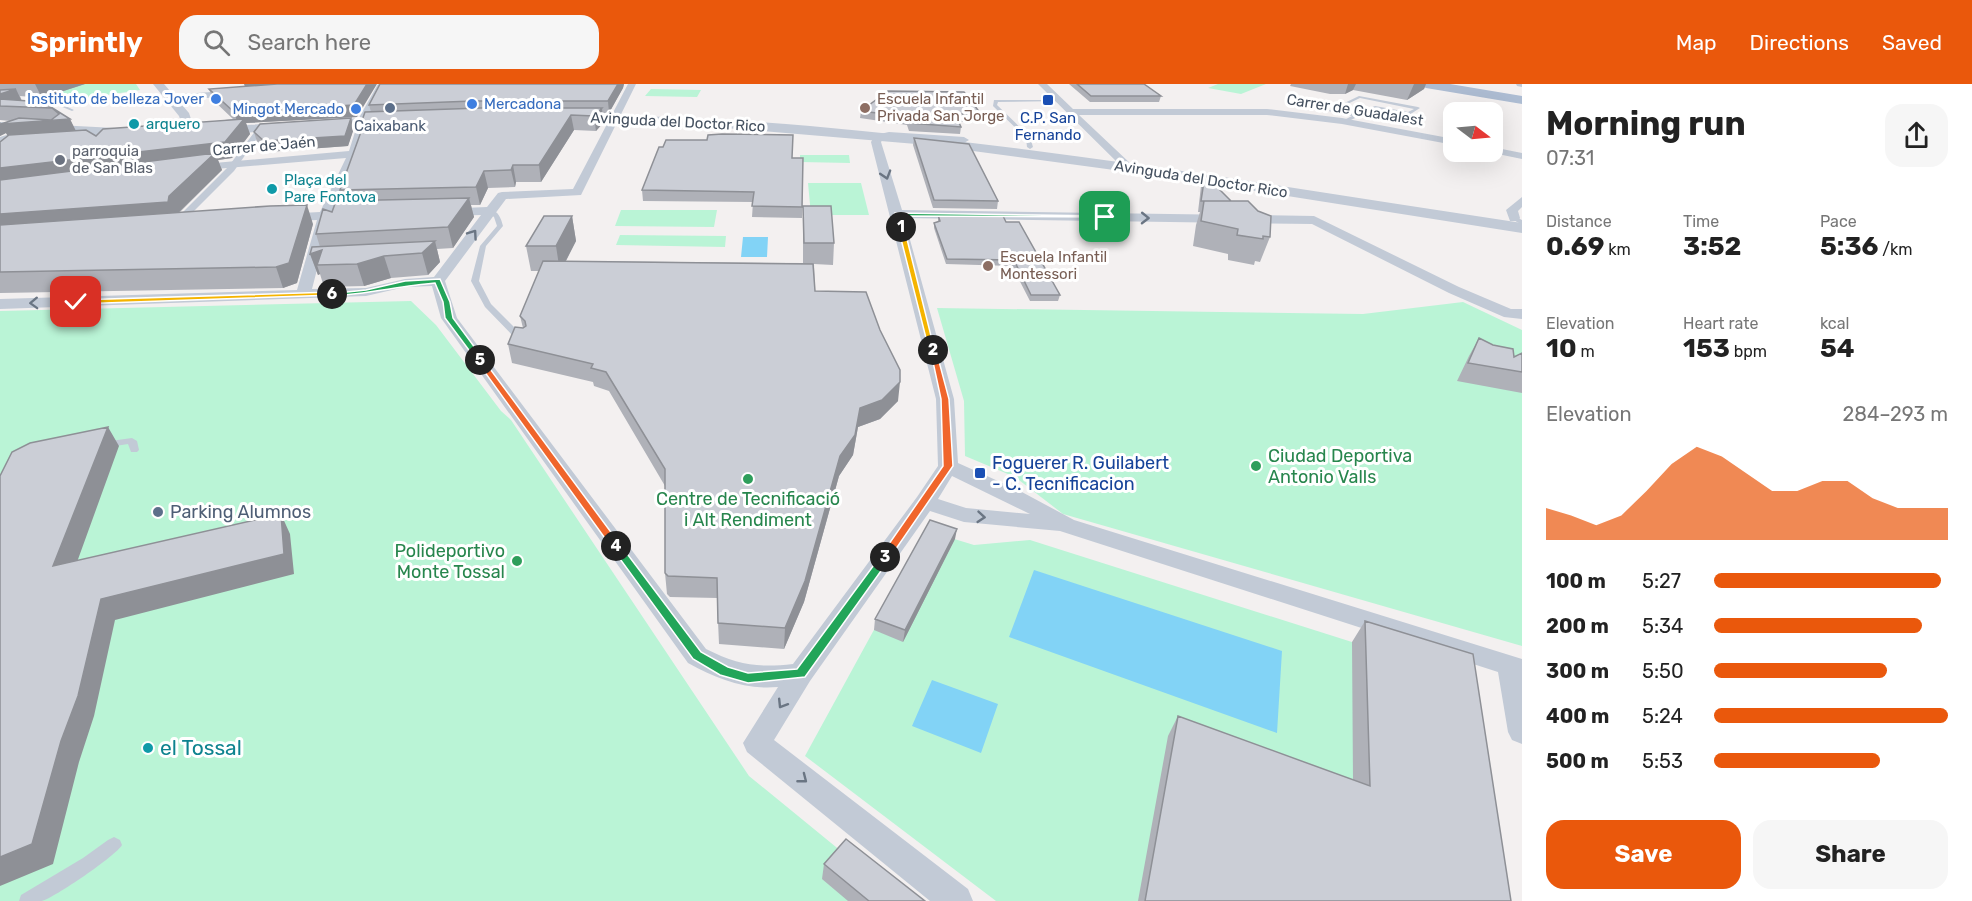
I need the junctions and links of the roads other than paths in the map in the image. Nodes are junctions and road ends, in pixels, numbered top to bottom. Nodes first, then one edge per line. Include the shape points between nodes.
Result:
1 (158, 84) edge
2 (173, 84) edge
3 (382, 84) edge
4 (632, 84) edge
5 (1042, 84) edge
6 (1426, 84) edge
7 (1502, 84) edge
8 (1522, 90) edge
9 (250, 92) edge
10 (183, 97) junction
11 (1522, 100) edge
12 (1059, 101) junction
13 (48, 110) edge
14 (1071, 112) junction
15 (60, 113) edge
16 (560, 114) edge
17 (616, 115) junction
18 (411, 116) edge
19 (1358, 116) junction
20 (365, 118) junction
21 (1346, 121) junction
22 (0, 126) edge
23 (33, 128) junction
24 (190, 128) junction
25 (261, 128) junction
26 (95, 132) junction
27 (879, 137) junction
28 (0, 139) edge
29 (964, 140) junction
30 (1443, 140) edge
31 (26, 146) edge
32 (0, 147) edge
33 (1030, 147) junction
34 (1503, 152) edge
35 (353, 154) junction
36 (1522, 156) edge
37 (236, 163) junction
38 (1124, 163) junction
39 (177, 170) edge
40 (1318, 196) junction
41 (1522, 201) edge
42 (489, 211) junction
43 (431, 212) edge
44 (360, 214) edge
45 (897, 214) junction
46 (325, 215) junction
47 (268, 219) edge
48 (1314, 220) junction
49 (179, 221) joint
50 (1520, 222) edge
51 (198, 224) edge
52 (460, 254) junction
53 (438, 268) junction
54 (1445, 284) junction
55 (303, 295) junction
56 (0, 304) edge
57 (1522, 305) edge
58 (1522, 314) edge
59 (524, 342) edge
60 (96, 446) edge
61 (134, 450) dead end
62 (948, 466) junction
63 (925, 502) junction
64 (1066, 525) junction
65 (1516, 667) edge
66 (801, 674) junction
67 (1522, 732) edge
68 (114, 845) dead end
69 (27, 901) edge
70 (956, 901) edge

1 - 24 street via 185,115
2 - 10 street
3 - 20 street
4 - 17 street
5 - 12 street
6 - 11 main road
7 - 8 main road
9 - 10 street
10 - 24 street
12 - 14 street
12 - 33 lane via 996,101 995,105 1028,138
13 - 15 lane via 24,104 61,105 72,110
14 - 21 street, Carrer de Guadalest via 1267,112
14 - 38 street
16 - 17 street, Avinguda del Doctor Rico
17 - 27 street, Avinguda del Doctor Rico
17 - 29 street, Avinguda del Doctor Rico via 730,118
17 - 42 street via 577,192 502,196
18 - 20 street
19 - 19 lane via 1375,107 1409,114 1418,108 1359,97 1330,111
19 - 21 lane
20 - 24 street
20 - 25 street
20 - 35 street
21 - 30 street, Carrer de Guadalest
22 - 23 street
23 - 26 street
23 - 28 street
24 - 25 street
25 - 37 street
26 - 26 street via 68,143 147,135
27 - 29 street, Avinguda del Doctor Rico
27 - 38 street, Avinguda del Doctor Rico
27 -> 45 street via 876,142
29 - 33 street, Avinguda del Doctor Rico
31 - 32 street
33 - 38 street, Avinguda del Doctor Rico
34 - 36 street
35 - 37 street, Carrer de Jaén
35 - 46 street
37 - 39 street, Carrer de Jaén
37 - 49 street
38 - 40 street, Avinguda del Doctor Rico
38 - 50 street, Avinguda del Doctor Rico
40 - 48 street via 1321,204
40 - 50 street, Avinguda del Doctor Rico
41 - 50 street via 1512,210
42 - 43 street
52 -> 42 street
42 - 59 lane via 497,216 500,226 483,246 475,281 488,304
44 - 46 street
45 -> 48 street
45 - 62 street via 945,399
46 - 47 street
46 - 55 street via 319,261
48 - 54 street
49 - 51 street
52 - 53 street
52 - 53 street
53 - 55 street via 405,283 366,292
53 - 66 street via 449,318 697,656 724,671 748,678
54 - 57 street
54 - 58 street via 1509,314
55 -> 56 street
60 - 61 lane via 132,441
62 - 63 street
62 - 64 street
63 -> 64 street via 964,515
63 - 66 street
64 - 65 street
65 - 67 street
66 -> 70 street via 757,743
68 - 69 lane

